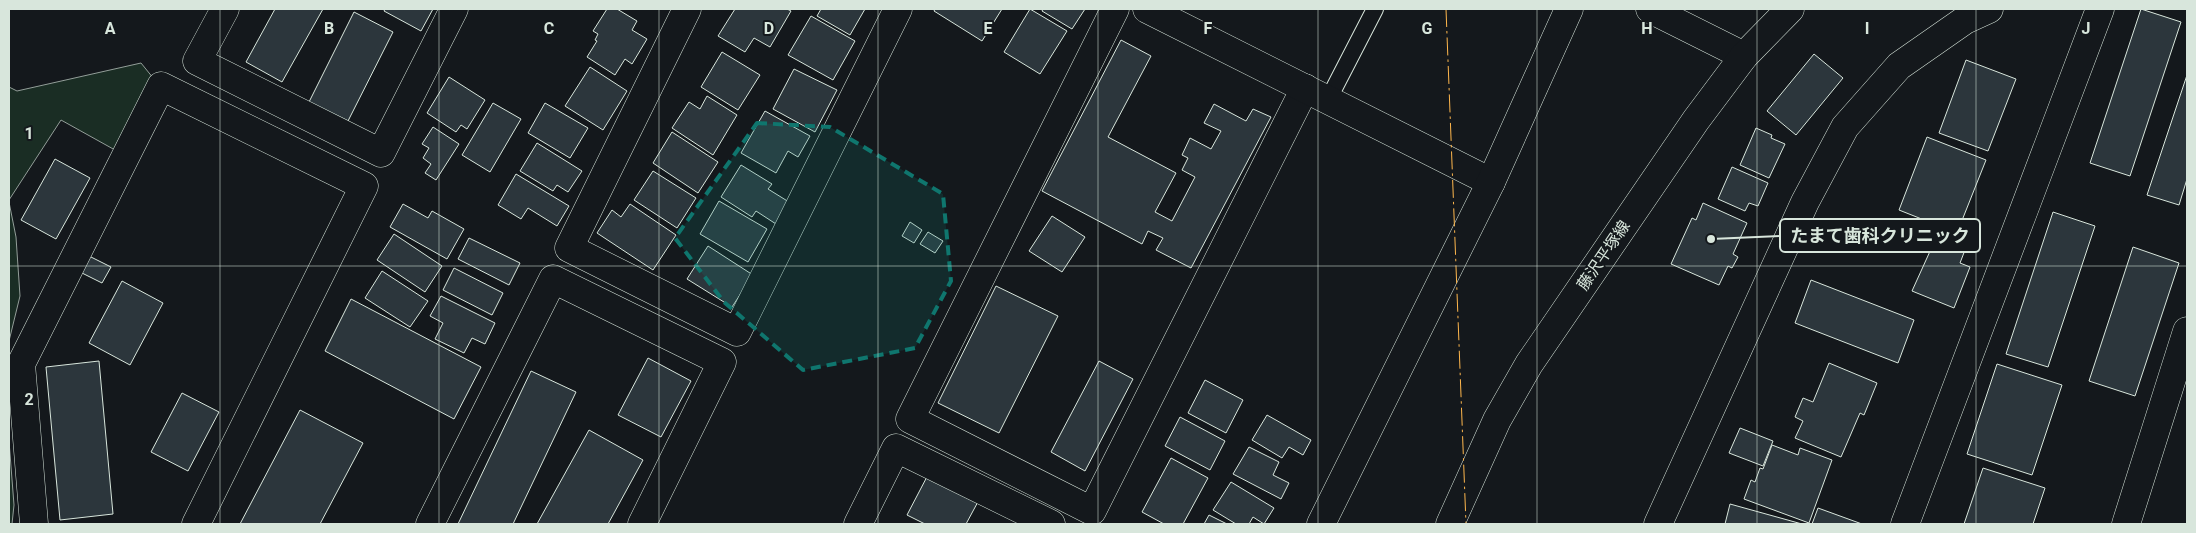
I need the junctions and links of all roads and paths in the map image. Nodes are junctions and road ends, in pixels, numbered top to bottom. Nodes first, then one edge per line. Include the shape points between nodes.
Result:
1 (225, 9) edge
2 (454, 9) edge
3 (687, 9) edge
4 (898, 9) edge
5 (1115, 9) edge
6 (1375, 9) edge
7 (1569, 9) edge
8 (1650, 9) edge
9 (1790, 9) edge
10 (1989, 9) edge
11 (2100, 9) edge
12 (1152, 10) edge
13 (1744, 56) junction
14 (1317, 94) junction
15 (1491, 182) junction
16 (2187, 331) edge
17 (34, 524) edge
18 (196, 524) edge
19 (430, 524) edge
20 (642, 524) edge
21 (858, 524) edge
22 (1052, 524) edge
23 (1321, 524) edge
24 (1450, 524) edge
25 (1658, 524) edge
26 (1905, 524) edge
27 (2126, 524) edge

1 - 2 street via 198,61 381,153
3 - 4 street via 569,248 737,332
5 - 14 street via 910,419 1092,511
6 - 14 lane
7 - 15 street
8 - 13 street
9 - 13 street, 藤沢平塚線
10 - 25 street via 1965,20 1899,66 1845,127 1805,202
11 - 26 street
12 - 14 street
13 - 24 street, 藤沢平塚線 via 1696,120 1529,364 1497,420
14 - 15 street
15 - 23 street
16 - 27 street
17 - 18 street via 21,364 161,86 364,186
19 - 20 street via 553,279 722,362
21 - 22 street via 896,448

